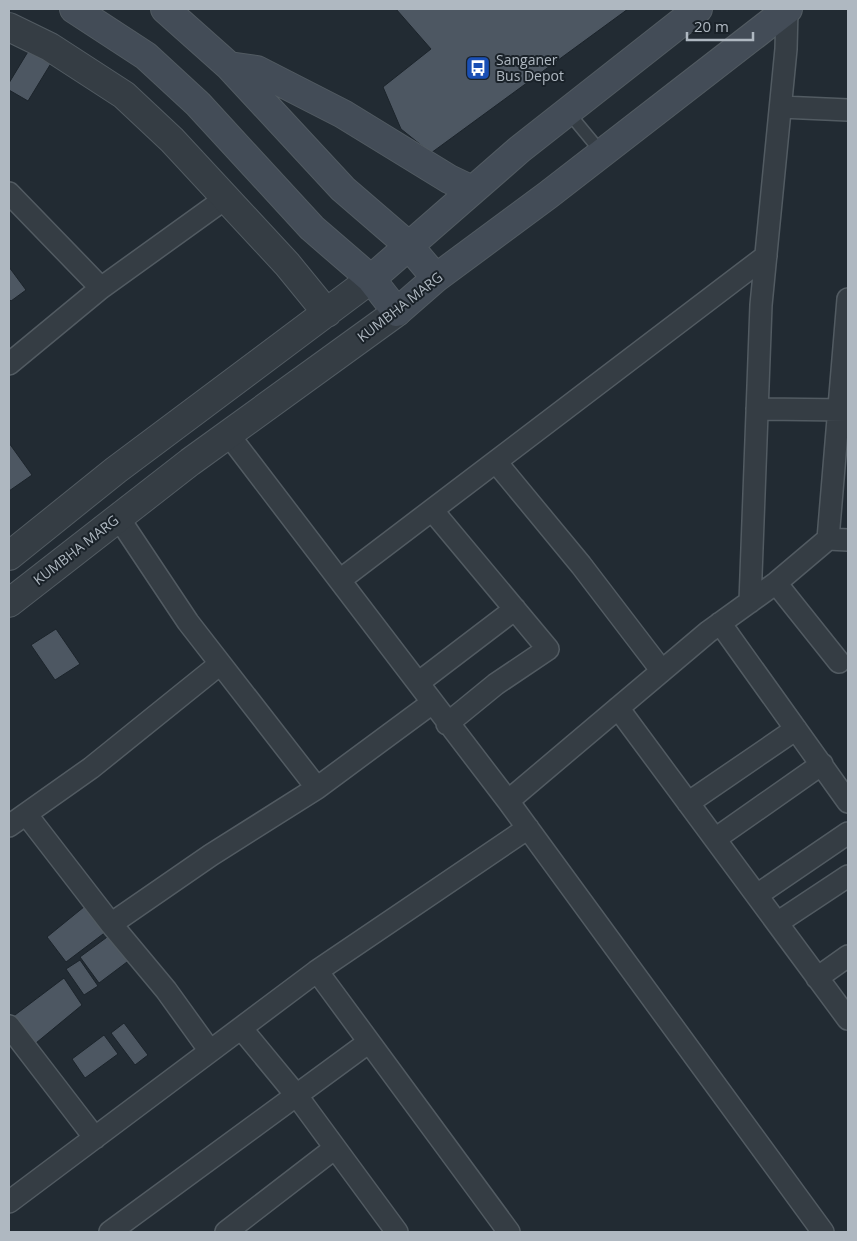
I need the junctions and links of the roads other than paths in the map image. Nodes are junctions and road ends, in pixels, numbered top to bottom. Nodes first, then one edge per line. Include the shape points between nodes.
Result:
1 (74, 9) edge
2 (165, 9) edge
3 (698, 9) edge
4 (788, 9) edge
5 (9, 27) edge
6 (229, 66) junction
7 (781, 107) junction
8 (848, 110) edge
9 (568, 112) junction
10 (602, 153) junction
11 (472, 190) junction
12 (9, 193) edge
13 (226, 198) junction
14 (408, 245) junction
15 (766, 256) junction
16 (436, 278) junction
17 (371, 279) junction
18 (102, 288) junction
19 (848, 299) edge
20 (397, 312) junction
21 (327, 313) junction
22 (9, 364) edge
23 (758, 409) junction
24 (844, 410) edge
25 (228, 434) junction
26 (496, 462) junction
27 (432, 510) junction
28 (118, 517) junction
29 (838, 540) edge
30 (9, 556) edge
31 (340, 580) junction
32 (776, 583) junction
33 (750, 602) junction
34 (9, 603) edge
35 (515, 609) junction
36 (720, 622) junction
37 (220, 664) junction
38 (845, 664) edge
39 (662, 671) junction
40 (418, 683) junction
41 (432, 703) junction
42 (618, 708) junction
43 (448, 724) junction
44 (796, 729) junction
45 (822, 764) junction
46 (317, 788) junction
47 (508, 801) junction
48 (848, 802) edge
49 (688, 803) junction
50 (17, 820) edge
51 (528, 828) junction
52 (848, 833) edge
53 (714, 838) junction
54 (848, 876) edge
55 (757, 895) junction
56 (111, 924) junction
57 (777, 924) junction
58 (848, 956) edge
59 (317, 971) junction
60 (817, 978) junction
61 (848, 1020) edge
62 (9, 1026) edge
63 (240, 1028) junction
64 (369, 1042) junction
65 (210, 1051) junction
66 (297, 1096) junction
67 (94, 1138) junction
68 (335, 1148) junction
69 (9, 1202) edge
70 (393, 1231) edge
71 (110, 1232) edge
72 (226, 1232) edge
73 (509, 1232) edge
74 (822, 1232) edge

1 - 17 main road via 146,56 198,104 312,228
2 - 6 main road
3 - 9 main road
4 - 7 street
4 - 10 main road, KUMBHA MARG
5 - 13 street via 50,46 124,95
6 - 11 main road via 257,70 343,114
6 - 14 main road via 343,189
7 - 8 street
7 - 15 street
9 - 10 lane
9 - 11 main road
10 - 16 main road, KUMBHA MARG
11 - 14 main road
12 - 18 street
13 - 18 street
13 - 21 street
14 - 16 main road
14 - 17 main road
15 - 23 street
15 - 26 street
16 - 20 main road, KUMBHA MARG
17 - 20 main road
17 - 21 street
18 - 22 street
19 - 24 street
20 - 25 street, KUMBHA MARG
21 - 30 street via 116,470
23 - 24 street
23 - 33 street
24 - 29 street via 832,477
25 - 28 street, KUMBHA MARG
25 - 31 street
26 - 27 street
26 - 39 street
27 - 31 street
27 - 35 street
28 - 34 street, KUMBHA MARG
28 - 37 street
29 - 32 street
31 - 40 street
32 - 33 street
32 - 38 street
33 - 36 street
35 - 40 street
35 - 43 street via 548,649 496,684
36 - 39 street
36 - 44 street
37 - 46 street
37 - 50 street via 91,768
39 - 42 street
40 - 41 street
41 - 43 street
41 - 46 street
42 - 47 street
42 - 49 street
43 - 47 street
44 - 45 street
44 - 49 street
45 - 48 street
45 - 53 street
46 - 56 street
47 - 51 street
49 - 53 street
50 - 56 street
51 - 59 street
51 - 74 street
52 - 55 street
53 - 55 street
54 - 57 street
55 - 57 street
56 - 65 street via 166,990
57 - 60 street
58 - 60 street
59 - 63 street
59 - 64 street
60 - 61 street
62 - 67 street
63 - 65 street
63 - 66 street
64 - 66 street
64 - 73 street
65 - 67 street
66 - 68 street
66 - 71 street
67 - 69 street
68 - 70 street
68 - 72 street

